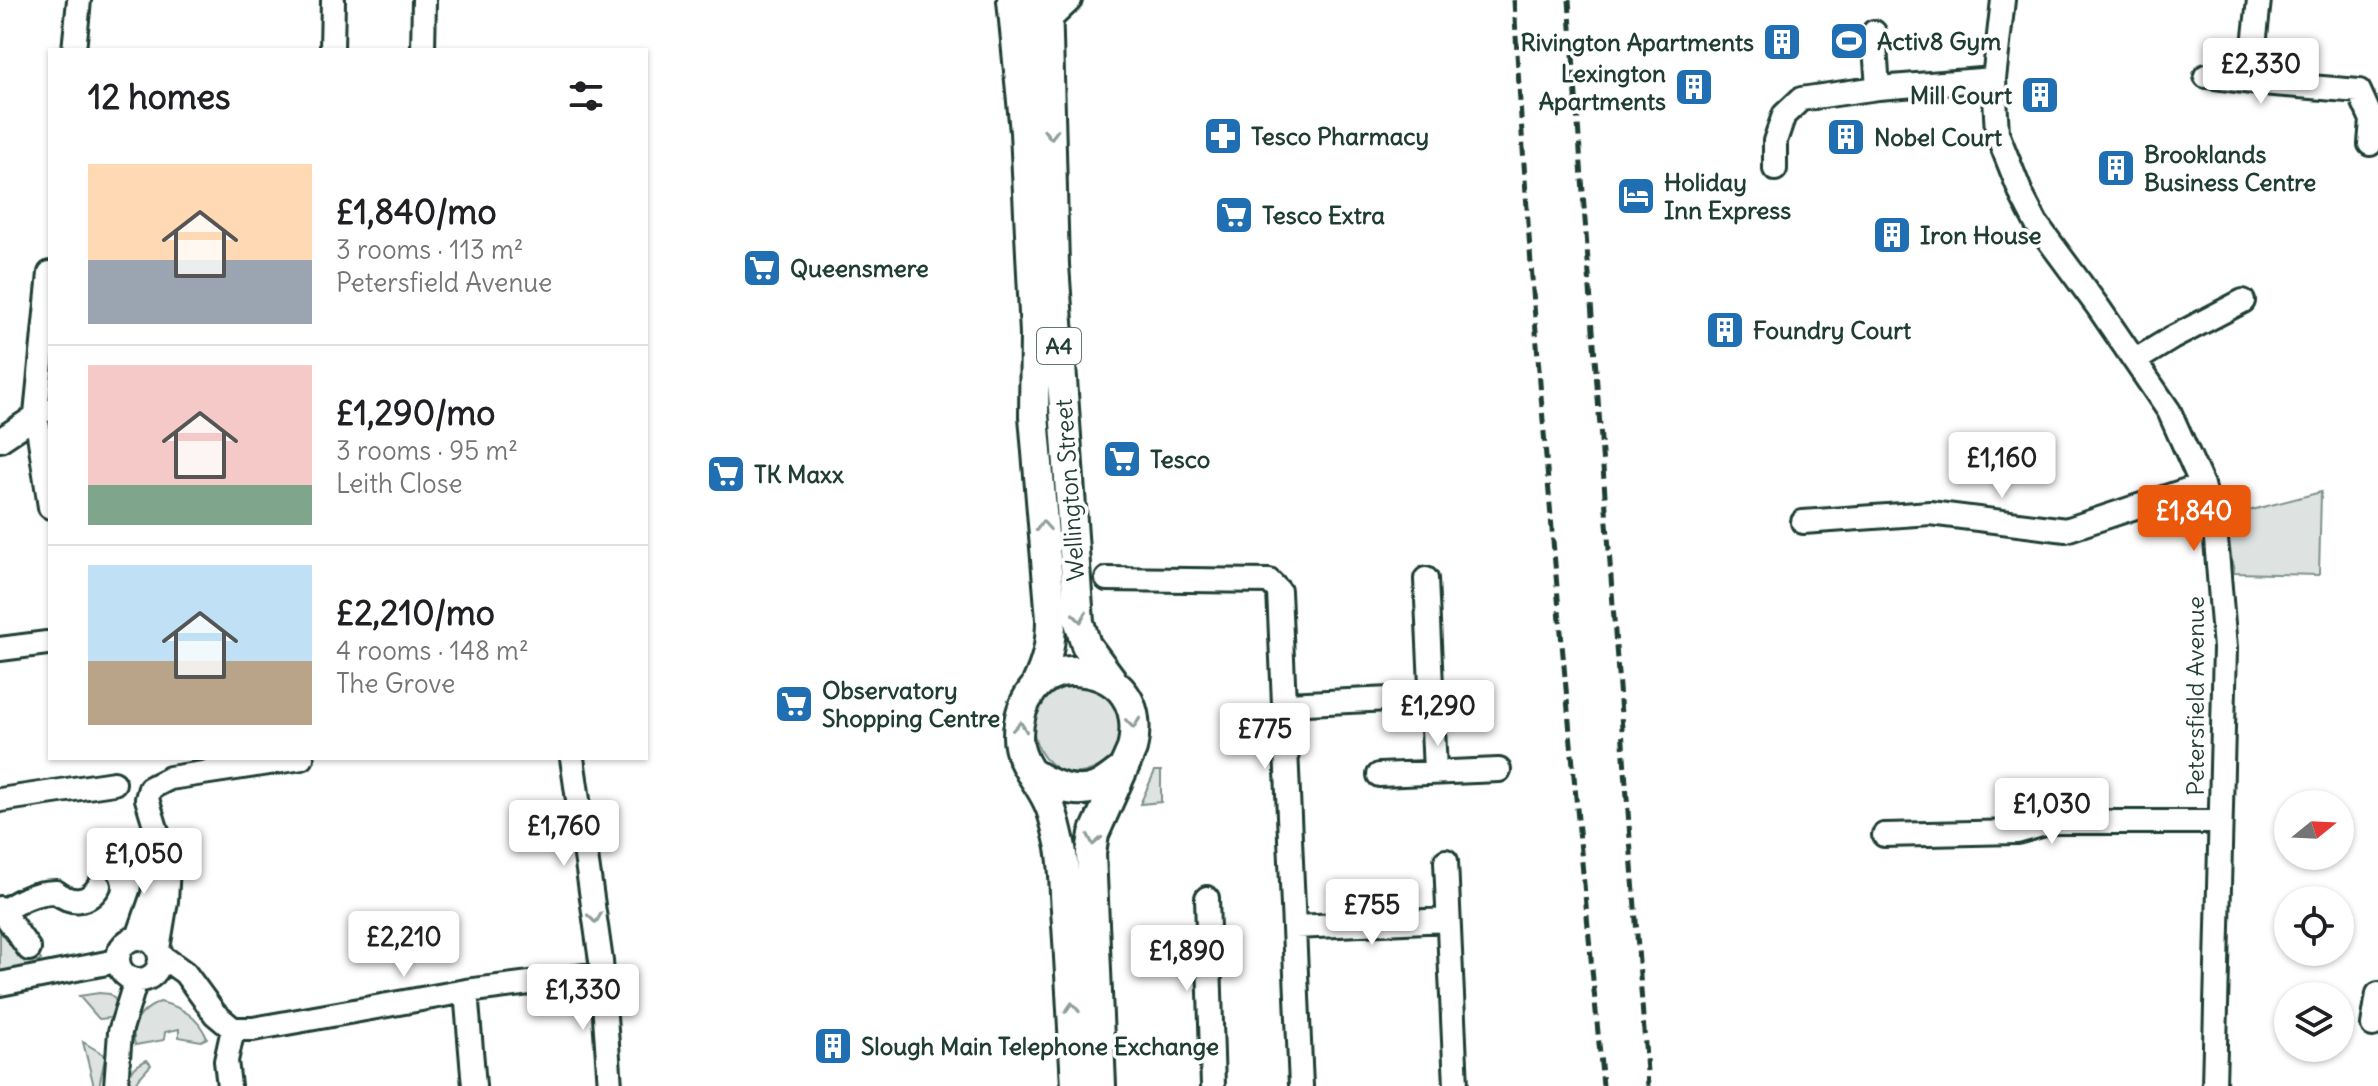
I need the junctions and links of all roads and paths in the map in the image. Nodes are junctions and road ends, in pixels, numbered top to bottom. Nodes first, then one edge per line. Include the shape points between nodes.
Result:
1 (79, 0) edge
2 (333, 0) edge
3 (424, 0) edge
4 (1012, 0) edge
5 (1070, 0) edge
6 (2003, 0) edge
7 (2259, 0) edge
8 (1043, 7) edge
9 (1874, 32) dead end
10 (74, 48) edge
11 (332, 48) edge
12 (423, 48) edge
13 (2206, 76) dead end
14 (1994, 79) junction
15 (2250, 82) junction
16 (1878, 88) junction
17 (2375, 120) edge
18 (1025, 132) junction
19 (2370, 144) dead end
20 (1775, 169) dead end
21 (2243, 301) dead end
22 (48, 312) edge
23 (2136, 360) junction
24 (43, 411) edge
25 (0, 440) edge
26 (48, 480) edge
27 (2202, 485) junction
28 (1803, 522) dead end
29 (1107, 579) dead end
30 (1426, 579) dead end
31 (47, 643) dead end
32 (0, 649) edge
33 (1113, 681) junction
34 (1036, 685) junction
35 (1432, 697) junction
36 (1286, 704) junction
37 (289, 760) edge
38 (572, 760) edge
39 (1124, 768) junction
40 (1499, 770) dead end
41 (1029, 771) junction
42 (1435, 771) junction
43 (1379, 775) dead end
44 (114, 783) dead end
45 (0, 800) edge
46 (2220, 822) junction
47 (1884, 835) dead end
48 (1446, 861) dead end
49 (99, 886) dead end
50 (1, 910) edge
51 (1202, 912) dead end
52 (1448, 920) junction
53 (1295, 927) junction
54 (152, 947) junction
55 (29, 949) dead end
56 (117, 961) junction
57 (601, 974) junction
58 (141, 980) junction
59 (0, 984) edge
60 (466, 991) junction
61 (2378, 994) edge
62 (203, 997) junction
63 (2373, 1025) dead end
64 (233, 1029) junction
65 (116, 1086) edge
66 (229, 1086) edge
67 (474, 1086) edge
68 (610, 1086) edge
69 (1076, 1086) edge
70 (1101, 1086) edge
71 (1213, 1086) edge
72 (1301, 1086) edge
73 (1456, 1086) edge
74 (2214, 1086) edge

1 - 10 street
2 - 11 street
3 - 12 street
4 - 18 main road, Wellington Street / A4
5 - 8 street
6 - 14 street, Petersfield Avenue
7 - 15 street
8 - 18 street
8 -> 33 main road, Wellington Street / A4 via 1054,265 1079,622 1086,645
9 - 16 street
13 - 15 street
14 - 16 street
14 - 23 street, Petersfield Avenue via 1997,133 2022,196
15 - 17 street via 2359,91
16 - 20 street via 1801,99 1784,115 1775,141
17 - 19 street
34 -> 18 main road, Wellington Street / A4 via 1047,663 1051,631 1034,416
21 - 23 street
22 - 24 street
23 - 27 street, Petersfield Avenue via 2169,411
24 - 25 street
24 - 26 street
27 - 28 street via 2066,530 1930,513
27 - 46 street, Petersfield Avenue via 2216,540 2225,648
29 - 36 street via 1269,581 1279,591
30 - 35 street
31 - 32 street
33 - 34 main road via 1092,671 1068,670
33 -> 39 main road via 1131,705 1134,720 1135,735
41 -> 34 main road via 1018,738 1024,703
35 - 36 street
35 - 42 street
36 - 53 street
37 - 54 street via 170,778 150,788 147,799 168,868 166,901
38 -> 57 street
39 - 41 main road via 1085,789 1059,787
39 -> 70 main road via 1094,834 1091,853
40 - 42 street
69 -> 41 main road via 1061,846 1049,802
42 - 43 street
44 - 45 street
46 - 47 street via 2052,822 2017,832
46 - 74 street, Petersfield Avenue
48 - 52 street
49 - 50 street via 82,901 41,892
50 - 55 street
51 - 71 street
52 - 53 street
52 - 73 street
53 - 72 street
54 - 56 street via 122,944
54 - 58 street via 159,965
54 - 62 street via 185,973
56 - 58 street via 127,977
56 - 59 street
57 - 60 street
57 - 68 street
58 - 62 street via 175,983
58 - 65 street via 120,1032
60 - 64 street
60 - 67 street
61 - 63 street
62 - 64 street
64 - 66 street via 226,1061

